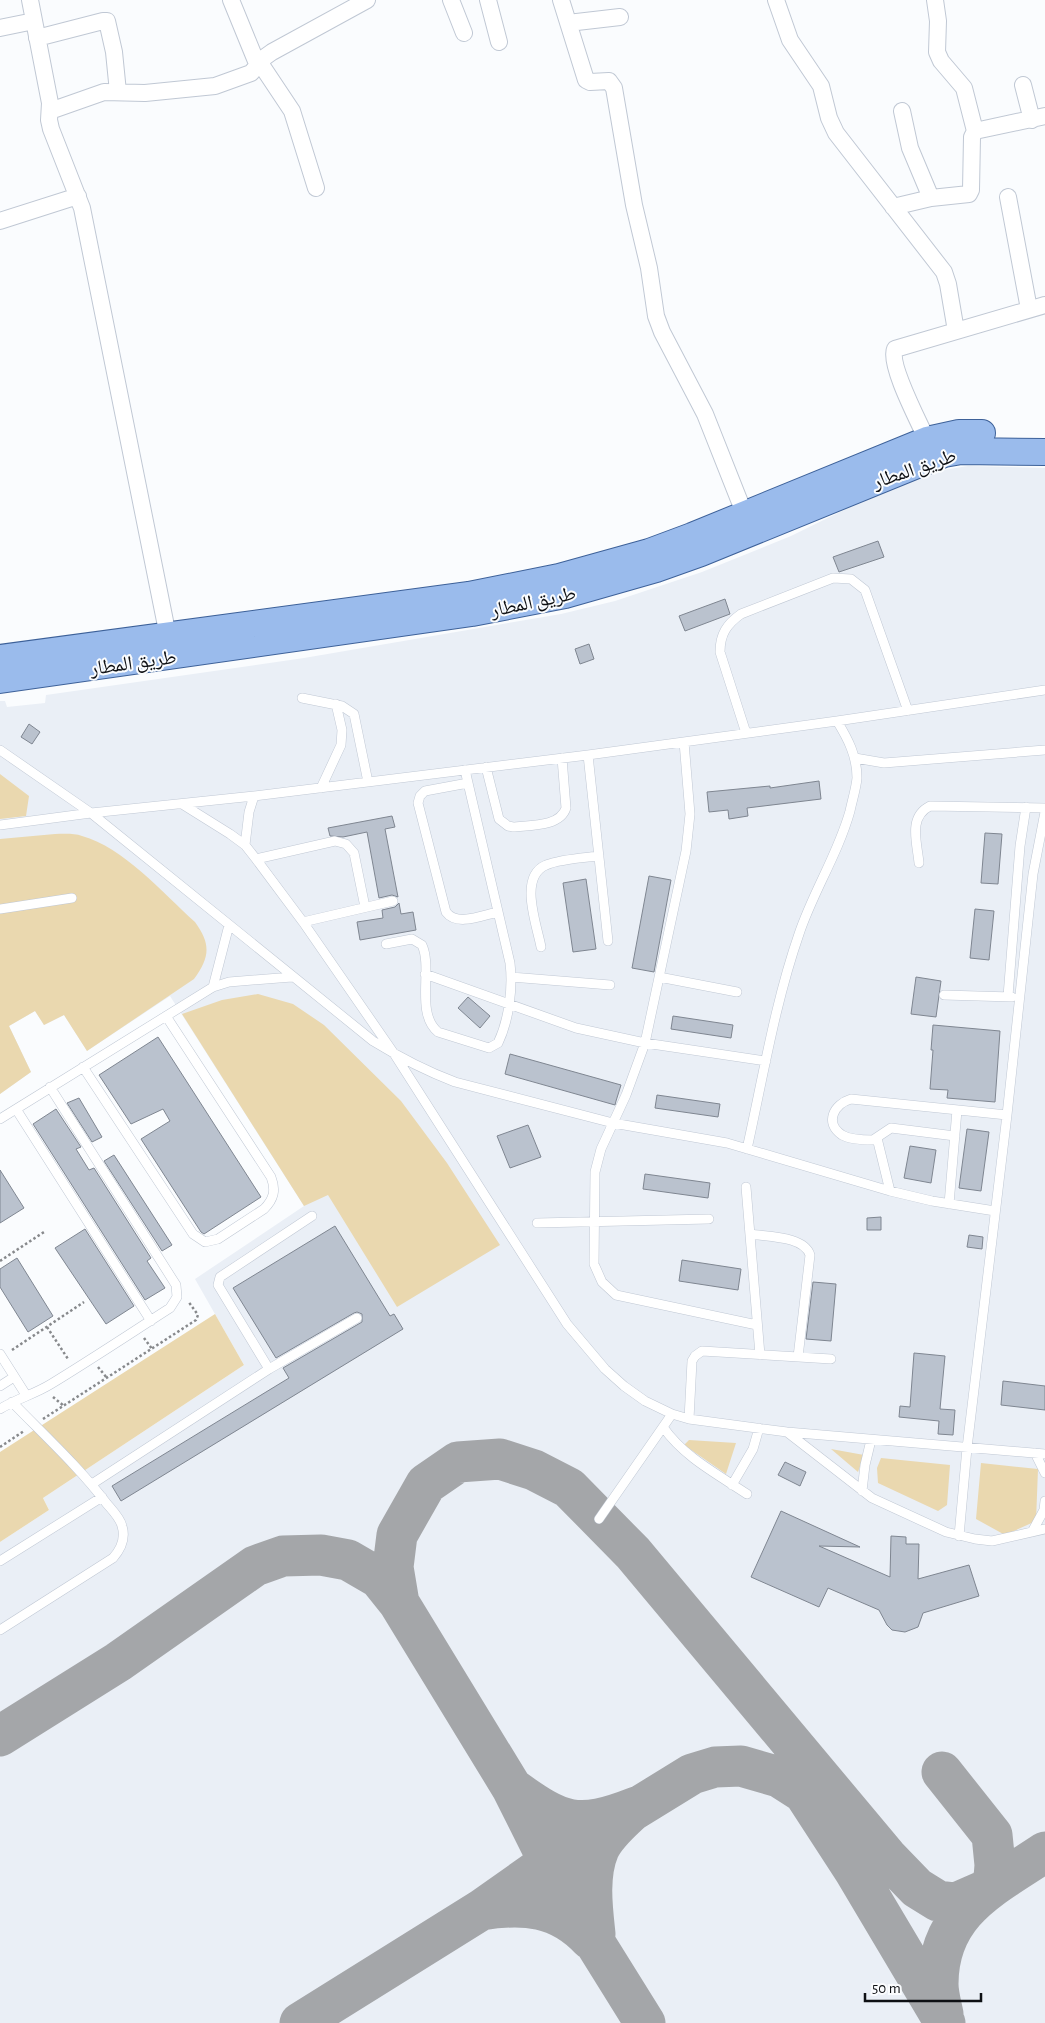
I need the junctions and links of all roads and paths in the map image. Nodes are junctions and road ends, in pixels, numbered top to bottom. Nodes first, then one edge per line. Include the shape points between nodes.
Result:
1 (30, 0) edge
2 (231, 0) edge
3 (367, 0) edge
4 (451, 0) edge
5 (488, 0) edge
6 (561, 0) edge
7 (776, 0) edge
8 (935, 0) edge
9 (620, 17) dead end
10 (34, 21) junction
11 (568, 23) junction
12 (0, 28) edge
13 (464, 33) dead end
14 (37, 38) junction
15 (498, 42) dead end
16 (259, 64) junction
17 (1023, 86) dead end
18 (118, 92) junction
19 (50, 111) junction
20 (902, 112) dead end
21 (1038, 118) edge
22 (975, 131) junction
23 (316, 188) dead end
24 (78, 196) junction
25 (1008, 197) dead end
26 (931, 198) junction
27 (893, 207) junction
28 (0, 221) edge
29 (1045, 304) edge
30 (1029, 309) junction
31 (956, 331) junction
32 (1045, 434) edge
33 (927, 440) junction
34 (1045, 452) edge
35 (886, 467) junction
36 (745, 515) junction
37 (168, 636) junction
38 (0, 658) edge
39 (0, 680) edge
40 (1045, 690) edge
41 (302, 698) dead end
42 (336, 704) junction
43 (908, 710) junction
44 (838, 721) junction
45 (746, 733) junction
46 (342, 737) junction
47 (359, 737) junction
48 (684, 742) junction
49 (0, 750) edge
50 (1045, 750) edge
51 (588, 755) junction
52 (562, 758) junction
53 (855, 758) junction
54 (486, 767) junction
55 (464, 770) junction
56 (368, 782) junction
57 (468, 783) junction
58 (321, 788) junction
59 (254, 796) junction
60 (182, 804) junction
61 (1026, 807) junction
62 (1045, 808) edge
63 (1045, 812) edge
64 (91, 813) junction
65 (0, 825) edge
66 (244, 845) junction
67 (599, 856) junction
68 (256, 858) junction
69 (919, 863) dead end
70 (72, 898) dead end
71 (393, 900) dead end
72 (365, 907) junction
73 (0, 909) edge
74 (498, 912) junction
75 (303, 922) junction
76 (228, 925) junction
77 (608, 941) dead end
78 (386, 944) dead end
79 (541, 947) dead end
80 (425, 974) junction
81 (292, 977) junction
82 (511, 977) junction
83 (659, 977) junction
84 (610, 985) dead end
85 (212, 987) junction
86 (737, 992) dead end
87 (944, 995) dead end
88 (1008, 996) junction
89 (1020, 997) junction
90 (508, 1005) junction
91 (166, 1016) junction
92 (645, 1042) junction
93 (395, 1054) junction
94 (766, 1061) junction
95 (83, 1067) junction
96 (50, 1087) junction
97 (16, 1109) junction
98 (958, 1110) junction
99 (1007, 1115) junction
100 (0, 1119) edge
101 (613, 1124) junction
102 (955, 1136) junction
103 (877, 1138) junction
104 (747, 1149) junction
105 (746, 1187) dead end
106 (890, 1192) junction
107 (949, 1204) junction
108 (995, 1211) junction
109 (312, 1216) dead end
110 (710, 1219) dead end
111 (594, 1221) junction
112 (537, 1223) dead end
113 (44, 1232) dead end
114 (750, 1234) junction
115 (0, 1260) edge
116 (176, 1285) junction
117 (84, 1302) dead end
118 (357, 1318) dead end
119 (151, 1320) junction
120 (757, 1325) junction
121 (47, 1327) junction
122 (760, 1355) junction
123 (1, 1356) edge
124 (798, 1357) junction
125 (832, 1359) dead end
126 (74, 1369) junction
127 (269, 1369) junction
128 (14, 1377) junction
129 (0, 1386) edge
130 (26, 1395) junction
131 (12, 1402) junction
132 (0, 1409) edge
133 (672, 1414) junction
134 (689, 1419) junction
135 (34, 1425) junction
136 (663, 1427) junction
137 (760, 1428) junction
138 (787, 1432) junction
139 (871, 1440) junction
140 (0, 1447) edge
141 (967, 1448) junction
142 (1035, 1453) junction
143 (1045, 1454) edge
144 (1045, 1474) edge
145 (92, 1484) junction
146 (732, 1485) junction
147 (862, 1491) junction
148 (747, 1494) dead end
149 (102, 1497) junction
150 (1045, 1501) edge
151 (1045, 1510) edge
152 (599, 1519) dead end
153 (1045, 1529) edge
154 (1032, 1532) junction
155 (960, 1536) junction
156 (0, 1562) edge
157 (0, 1630) edge

1 - 10 street
2 - 16 street
3 - 16 street via 272,52
4 - 13 street
5 - 15 street
6 - 11 street
7 - 27 street via 790,40 820,86 836,133
8 - 22 street via 937,52 940,61 964,88
9 - 11 street
10 - 12 street
10 - 14 street
11 - 36 street via 586,80 609,81 614,88 656,316 706,414
14 - 18 street via 107,21
14 - 19 street
16 - 18 street via 242,78 216,86 145,93
16 - 23 street via 292,111
17 - 21 street
18 - 19 street via 104,92
19 - 24 street via 51,129
20 - 26 street via 910,148
21 - 22 street
22 - 26 street via 970,192
24 - 28 street
24 - 37 street
25 - 30 street
26 - 27 street
27 - 31 street via 944,272
29 - 30 street
30 - 31 street
31 - 33 street via 893,351 901,383
32 - 33 main road, طريق المطار via 959,433
33 - 35 main road, طريق المطار
34 - 35 main road, طريق المطار via 961,451
35 - 36 main road, طريق المطار
35 - 39 main road, طريق المطار via 701,553 565,595 462,615
36 - 37 main road, طريق المطار via 649,552 514,587
37 - 38 main road, طريق المطار
40 - 43 lane
41 - 42 lane
42 - 46 lane
42 - 47 lane via 349,708 354,714
43 - 44 lane
43 - 45 lane via 865,590 851,580 833,578 741,614 724,629 720,652
44 - 45 lane
44 - 53 lane
45 - 48 lane
46 - 47 lane
46 - 58 lane
47 - 56 lane
48 - 51 lane
48 - 83 lane via 689,832
49 - 64 lane
50 - 53 lane via 884,763
51 - 52 lane
51 - 67 lane
52 - 54 lane
52 - 54 lane via 564,813 556,821 513,827 500,819
53 - 94 lane via 857,779 846,822 800,932 785,978
54 - 55 lane
55 - 56 lane
55 - 57 lane
56 - 58 lane
57 - 74 lane
57 - 74 lane via 425,791 418,803 446,912 459,920
58 - 59 lane
59 - 60 lane
59 - 66 lane
60 - 64 lane
60 - 66 lane
61 - 62 lane
61 - 69 lane via 937,805 923,809 915,822
61 - 88 lane
63 - 89 lane via 1033,874
64 - 65 lane
64 - 76 lane
66 - 68 lane
67 - 77 lane
67 - 79 lane via 548,864 532,878 530,891
68 - 72 lane via 334,841 346,844 354,853
68 - 75 lane
70 - 73 lane
71 - 72 lane
72 - 75 lane
74 - 82 lane
75 - 93 lane
76 - 81 lane
76 - 85 lane
78 - 80 lane via 412,939 419,942 424,948
80 - 90 lane
80 - 90 lane via 427,1015 438,1032 489,1048 500,1038
81 - 85 lane via 229,982
81 - 93 lane via 373,1041
82 - 84 lane
82 - 90 lane
83 - 86 lane
83 - 92 lane
85 - 91 lane
87 - 88 lane
88 - 89 lane
89 - 99 lane
90 - 92 lane via 576,1028
91 - 95 lane
91 - 95 lane via 274,1186 274,1195 264,1209 218,1239 205,1242 193,1234
92 - 94 lane
92 - 101 lane
93 - 101 lane via 455,1082
93 - 133 lane via 567,1324 605,1369 645,1401
94 - 104 lane
95 - 96 lane
96 - 97 lane
96 - 116 lane
97 - 100 lane
97 - 119 lane
98 - 99 lane
98 - 102 lane
98 - 103 lane via 851,1099 836,1107 833,1115 837,1131 844,1136
99 - 108 lane
101 - 104 lane via 719,1141
101 - 111 lane via 595,1172
102 - 103 lane via 891,1128
102 - 107 lane
103 - 106 lane
104 - 106 lane
105 - 114 lane
106 - 107 lane
107 - 108 lane
108 - 141 lane
109 - 127 lane via 218,1281
110 - 111 lane
111 - 112 lane
111 - 120 lane via 594,1264 602,1282 616,1295
113 - 115 path
114 - 120 lane
114 - 124 lane via 797,1241 808,1249 810,1255
116 - 119 lane via 175,1303
116 - 135 path via 197,1314 196,1320
117 - 121 path
118 - 127 lane
119 - 126 lane
120 - 122 lane
121 - 123 path
121 - 126 path
122 - 124 lane
122 - 134 lane via 698,1353 692,1361
123 - 128 lane
124 - 125 lane
126 - 130 lane
127 - 145 lane
128 - 129 lane
128 - 130 lane
130 - 131 lane
131 - 132 lane
131 - 135 lane
133 - 134 lane
133 - 136 lane
134 - 137 lane
135 - 140 path
135 - 145 lane
136 - 146 lane via 685,1453
136 - 152 lane
137 - 138 lane
137 - 146 lane via 753,1449
138 - 139 lane
138 - 147 lane
139 - 141 lane
139 - 147 lane
141 - 142 lane
141 - 155 lane
142 - 143 lane
142 - 144 lane
145 - 149 lane
146 - 148 lane
147 - 155 lane via 882,1504
149 - 156 lane
149 - 157 lane via 122,1525 123,1543 119,1551 113,1558
150 - 151 lane
151 - 154 lane
153 - 154 lane
154 - 155 lane via 992,1540

